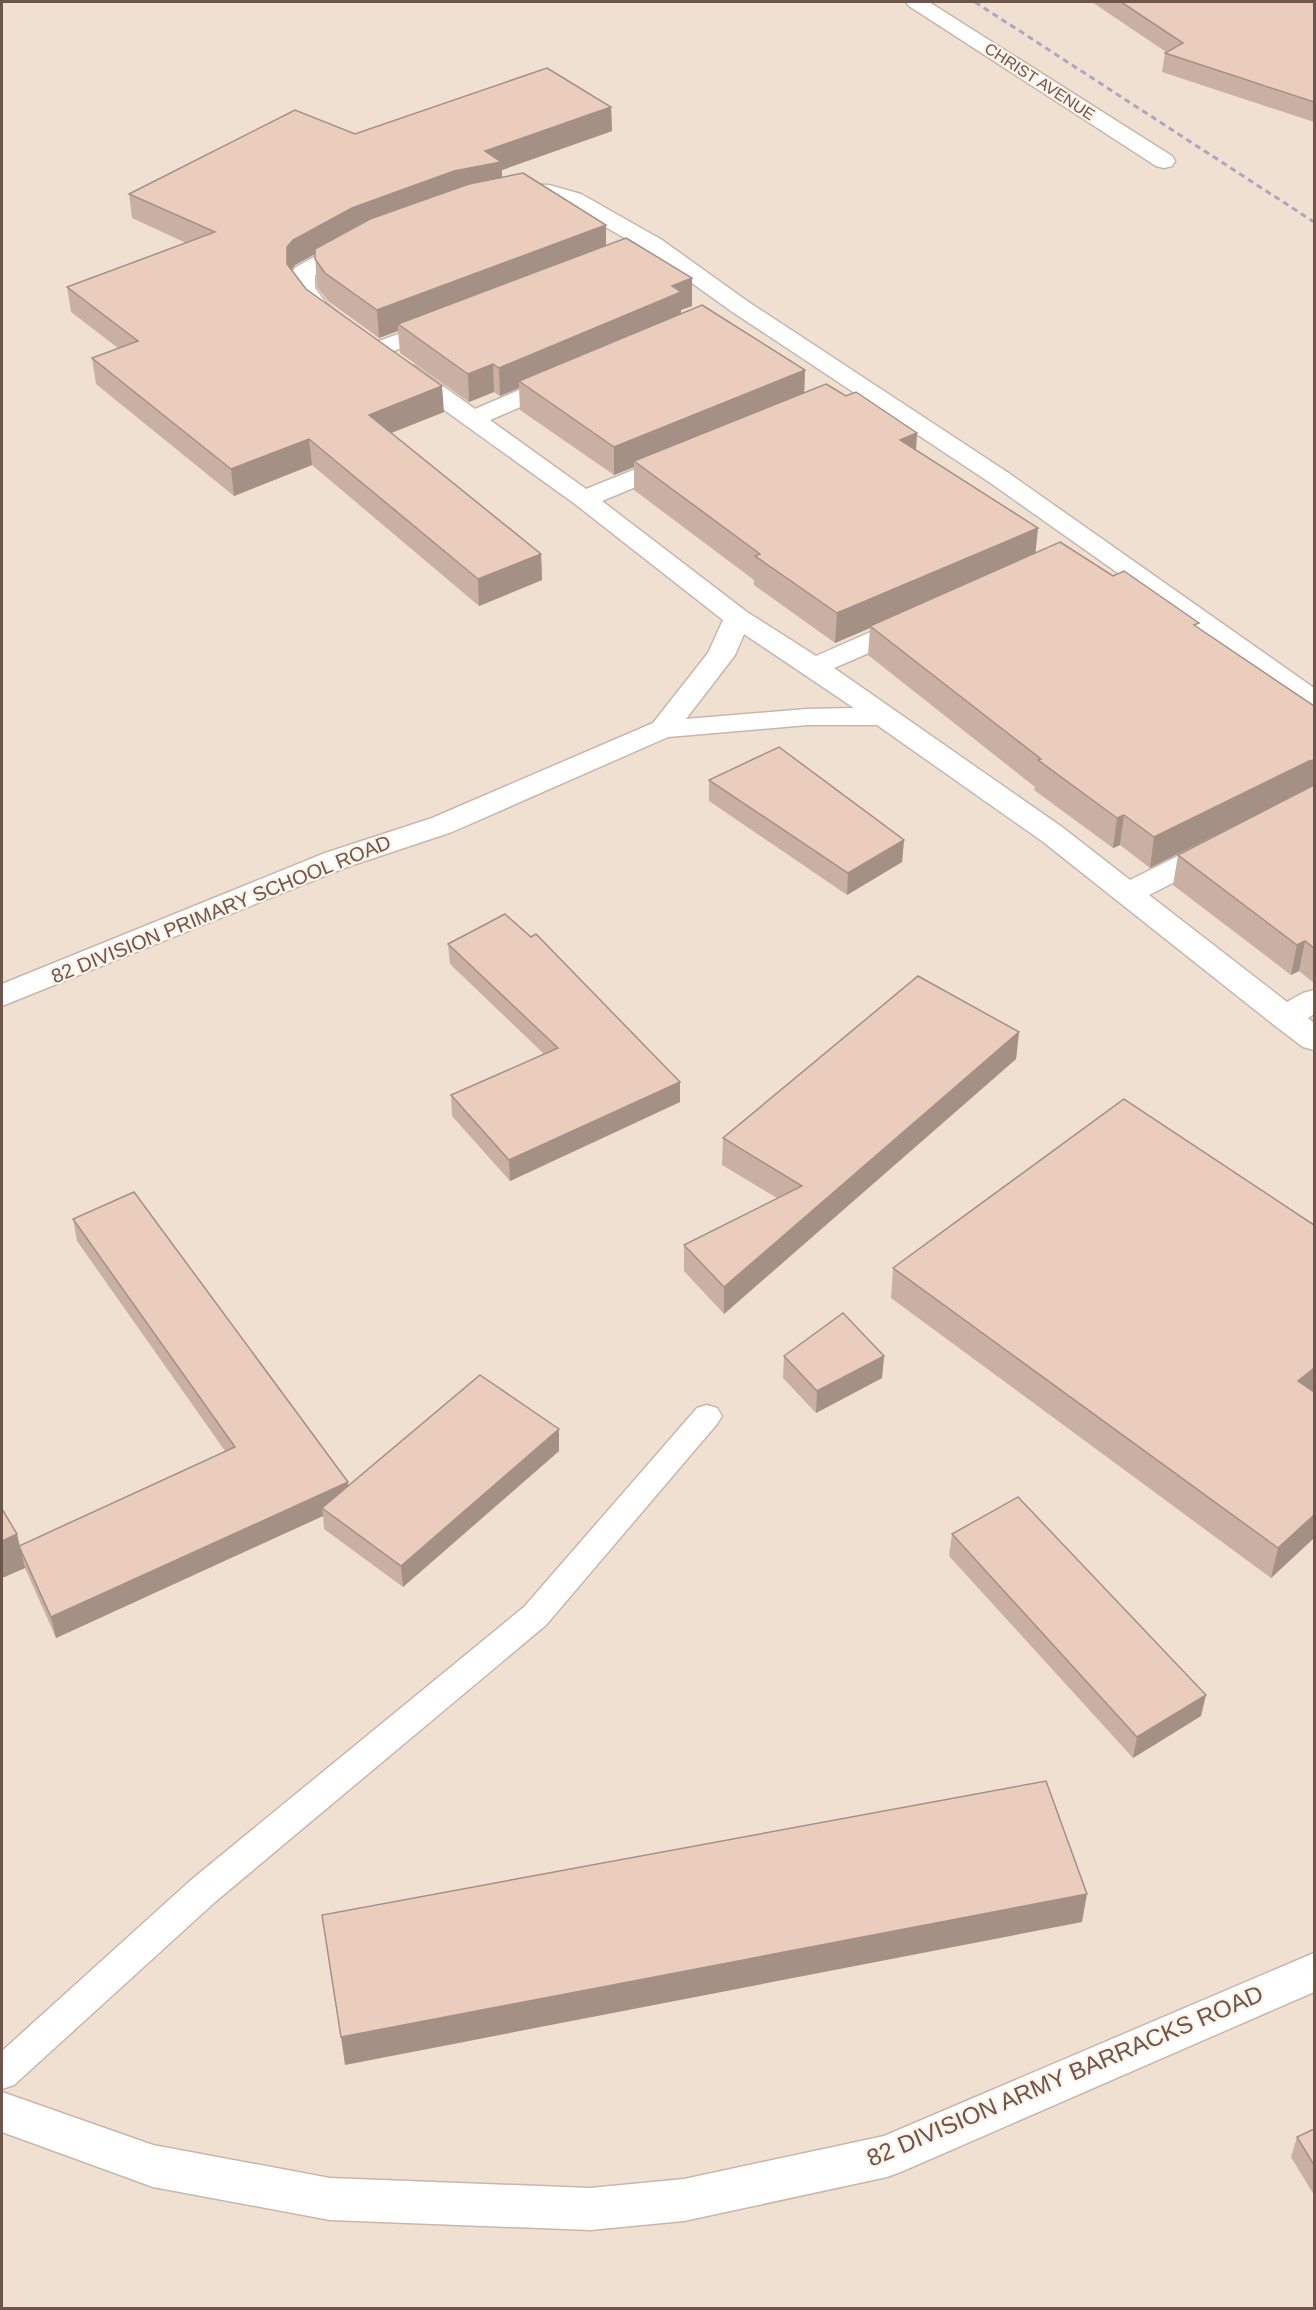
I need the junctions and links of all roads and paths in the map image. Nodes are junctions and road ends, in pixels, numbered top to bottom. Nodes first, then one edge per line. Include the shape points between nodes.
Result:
1 (916, 2) edge
2 (1164, 161) dead end
3 (494, 197) edge
4 (375, 236) edge
5 (465, 316) edge
6 (363, 340) junction
7 (579, 374) edge
8 (472, 419) junction
9 (694, 454) edge
10 (584, 499) junction
11 (932, 615) edge
12 (737, 618) junction
13 (814, 667) junction
14 (1314, 700) edge
15 (885, 716) junction
16 (663, 729) junction
17 (1241, 836) edge
18 (1126, 894) junction
19 (2, 996) edge
20 (1314, 1000) edge
21 (1285, 1017) junction
22 (1314, 1040) edge
23 (707, 1416) dead end
24 (1314, 1972) edge
25 (2, 2073) edge
26 (2, 2112) edge

1 - 2 street, CHRIST AVENUE
3 - 14 street via 524,191 549,192 573,199 849,392 941,438 1082,549 1179,603
4 - 6 street via 304,272 303,288 318,308
5 - 6 street
6 - 8 street
7 - 8 street
8 - 10 street
9 - 10 street
10 - 12 street
11 - 13 street
12 - 13 street
12 - 16 street via 721,655
13 - 15 street
15 - 16 street via 807,717
15 - 18 street via 1052,834
16 - 19 street, 82 DIVISION PRIMARY SCHOOL ROAD via 442,825 336,860
17 - 18 street
18 - 21 street
20 - 21 street
21 - 22 street
23 - 25 lane via 535,1616 202,1892
24 - 26 street, 82 DIVISION ARMY BARRACKS ROAD via 887,2156 684,2200 590,2209 330,2199 153,2166

